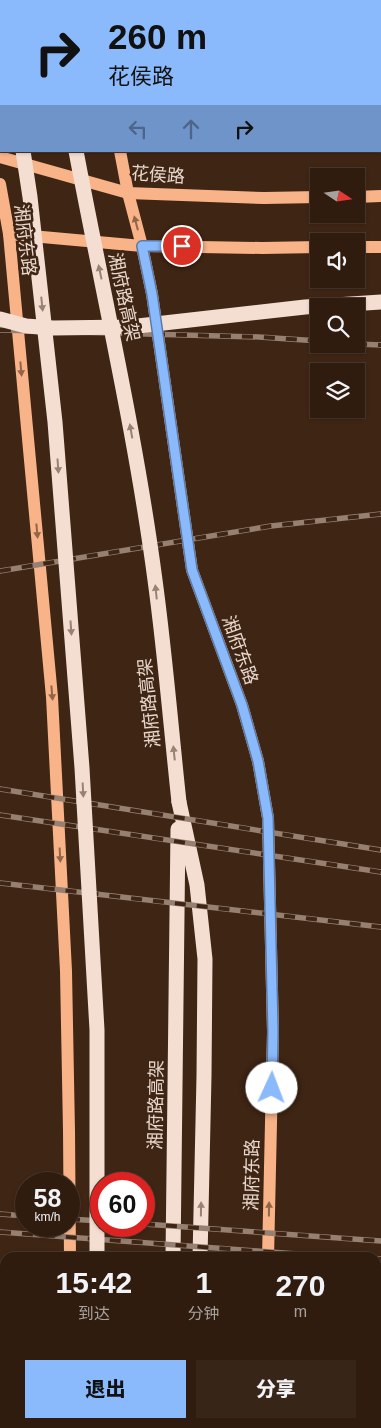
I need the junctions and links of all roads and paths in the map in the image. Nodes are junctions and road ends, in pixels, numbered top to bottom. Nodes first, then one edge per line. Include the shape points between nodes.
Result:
1 (23, 152) edge
2 (76, 152) edge
3 (120, 152) edge
4 (0, 157) edge
5 (0, 184) edge
6 (128, 192) junction
7 (365, 196) edge
8 (381, 196) edge
9 (310, 197) edge
10 (9, 234) junction
11 (142, 246) junction
12 (310, 247) edge
13 (365, 247) edge
14 (381, 247) edge
15 (381, 302) edge
16 (0, 319) edge
17 (179, 802) junction
18 (70, 1252) edge
19 (97, 1252) edge
20 (173, 1252) edge
21 (200, 1252) edge
22 (268, 1252) edge

1 -> 19 highway, bridge via 55,422 82,768 97,1030
17 -> 2 highway, 湘府路高架, bridge via 155,579 117,353
3 - 6 main road, 湘府东路
4 - 6 main road, 花侯路
5 - 10 main road, 湘府东路
6 - 9 main road, 花侯路
11 -> 6 main road, 湘府东路
7 - 8 main road
10 - 11 main road
10 -> 18 main road, 湘府东路 via 52,697 66,971
11 - 12 main road
22 -> 11 main road, 湘府东路 via 273,1032 268,818 258,761 242,705 192,570 152,294
13 - 14 main road
15 - 16 highway, bridge via 305,307 129,327 26,326
17 - 20 highway, 湘府路高架
21 -> 17 highway via 205,959 197,885

